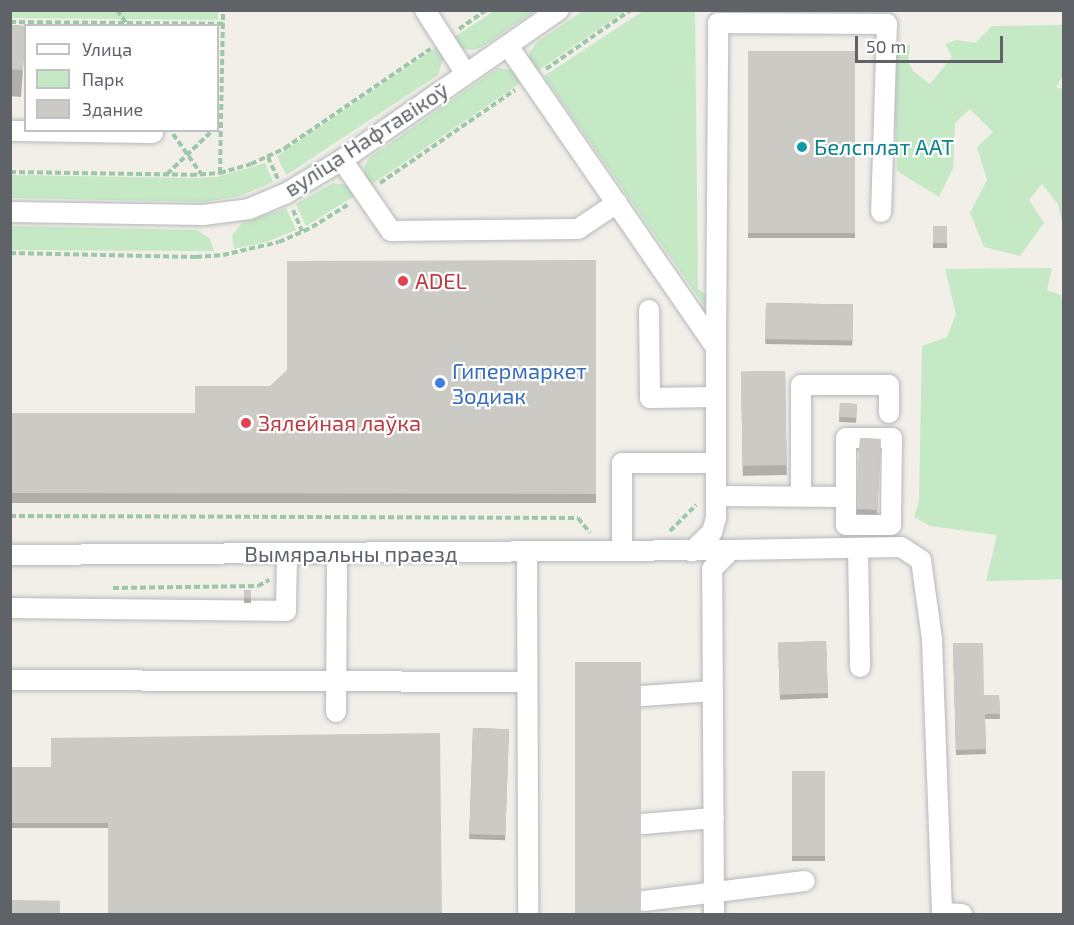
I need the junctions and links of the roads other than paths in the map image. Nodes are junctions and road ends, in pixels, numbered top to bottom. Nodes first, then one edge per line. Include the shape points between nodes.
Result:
1 (425, 10) edge
2 (559, 10) edge
3 (508, 45) junction
4 (466, 74) junction
5 (342, 160) junction
6 (617, 203) junction
7 (10, 212) edge
8 (881, 212) dead end
9 (649, 310) dead end
10 (716, 347) junction
11 (716, 398) junction
12 (889, 413) dead end
13 (716, 463) junction
14 (801, 496) junction
15 (846, 497) junction
16 (707, 500) junction
17 (622, 546) junction
18 (858, 548) junction
19 (712, 551) junction
20 (527, 552) junction
21 (337, 554) junction
22 (10, 555) edge
23 (285, 562) junction
24 (10, 608) edge
25 (860, 667) dead end
26 (10, 680) edge
27 (334, 681) junction
28 (526, 682) junction
29 (713, 691) junction
30 (642, 696) edge
31 (336, 712) dead end
32 (714, 818) junction
33 (643, 824) edge
34 (805, 881) dead end
35 (714, 893) junction
36 (644, 901) edge
37 (528, 915) edge
38 (714, 915) edge
39 (962, 915) edge

1 - 4 street
2 - 3 street, вуліца Нафтавікоў
3 - 4 street, вуліца Нафтавікоў
3 - 6 street
4 - 5 street, вуліца Нафтавікоў
5 - 6 street via 391,231 578,229
5 - 7 street, вуліца Нафтавікоў via 285,194 249,209 219,214
6 - 10 street
8 - 10 street via 887,24 718,23
9 - 11 street via 650,398
10 - 11 street
11 - 13 street
12 - 14 street via 889,385 801,385
13 - 16 street
13 - 17 street via 622,463
14 - 15 street
14 - 16 street
15 - 15 street via 846,525 891,525 892,438 846,438
16 - 19 street
17 - 19 street, Вымяральны праезд
17 - 20 street, Вымяральны праезд
18 - 19 street, Вымяральны праезд
18 - 25 street
18 - 39 street, Вымяральны праезд via 902,547 921,560 932,639 942,913
19 - 29 street
20 - 21 street, Вымяральны праезд
20 - 28 street
21 - 23 street, Вымяральны праезд
21 - 27 street
22 - 23 street, Вымяральны праезд
23 - 24 street via 286,611
26 - 27 street
27 - 28 street
27 - 31 street
28 - 37 street
29 - 30 street
29 - 32 street
32 - 33 street
32 - 35 street
34 - 35 street
35 - 36 street
35 - 38 street

